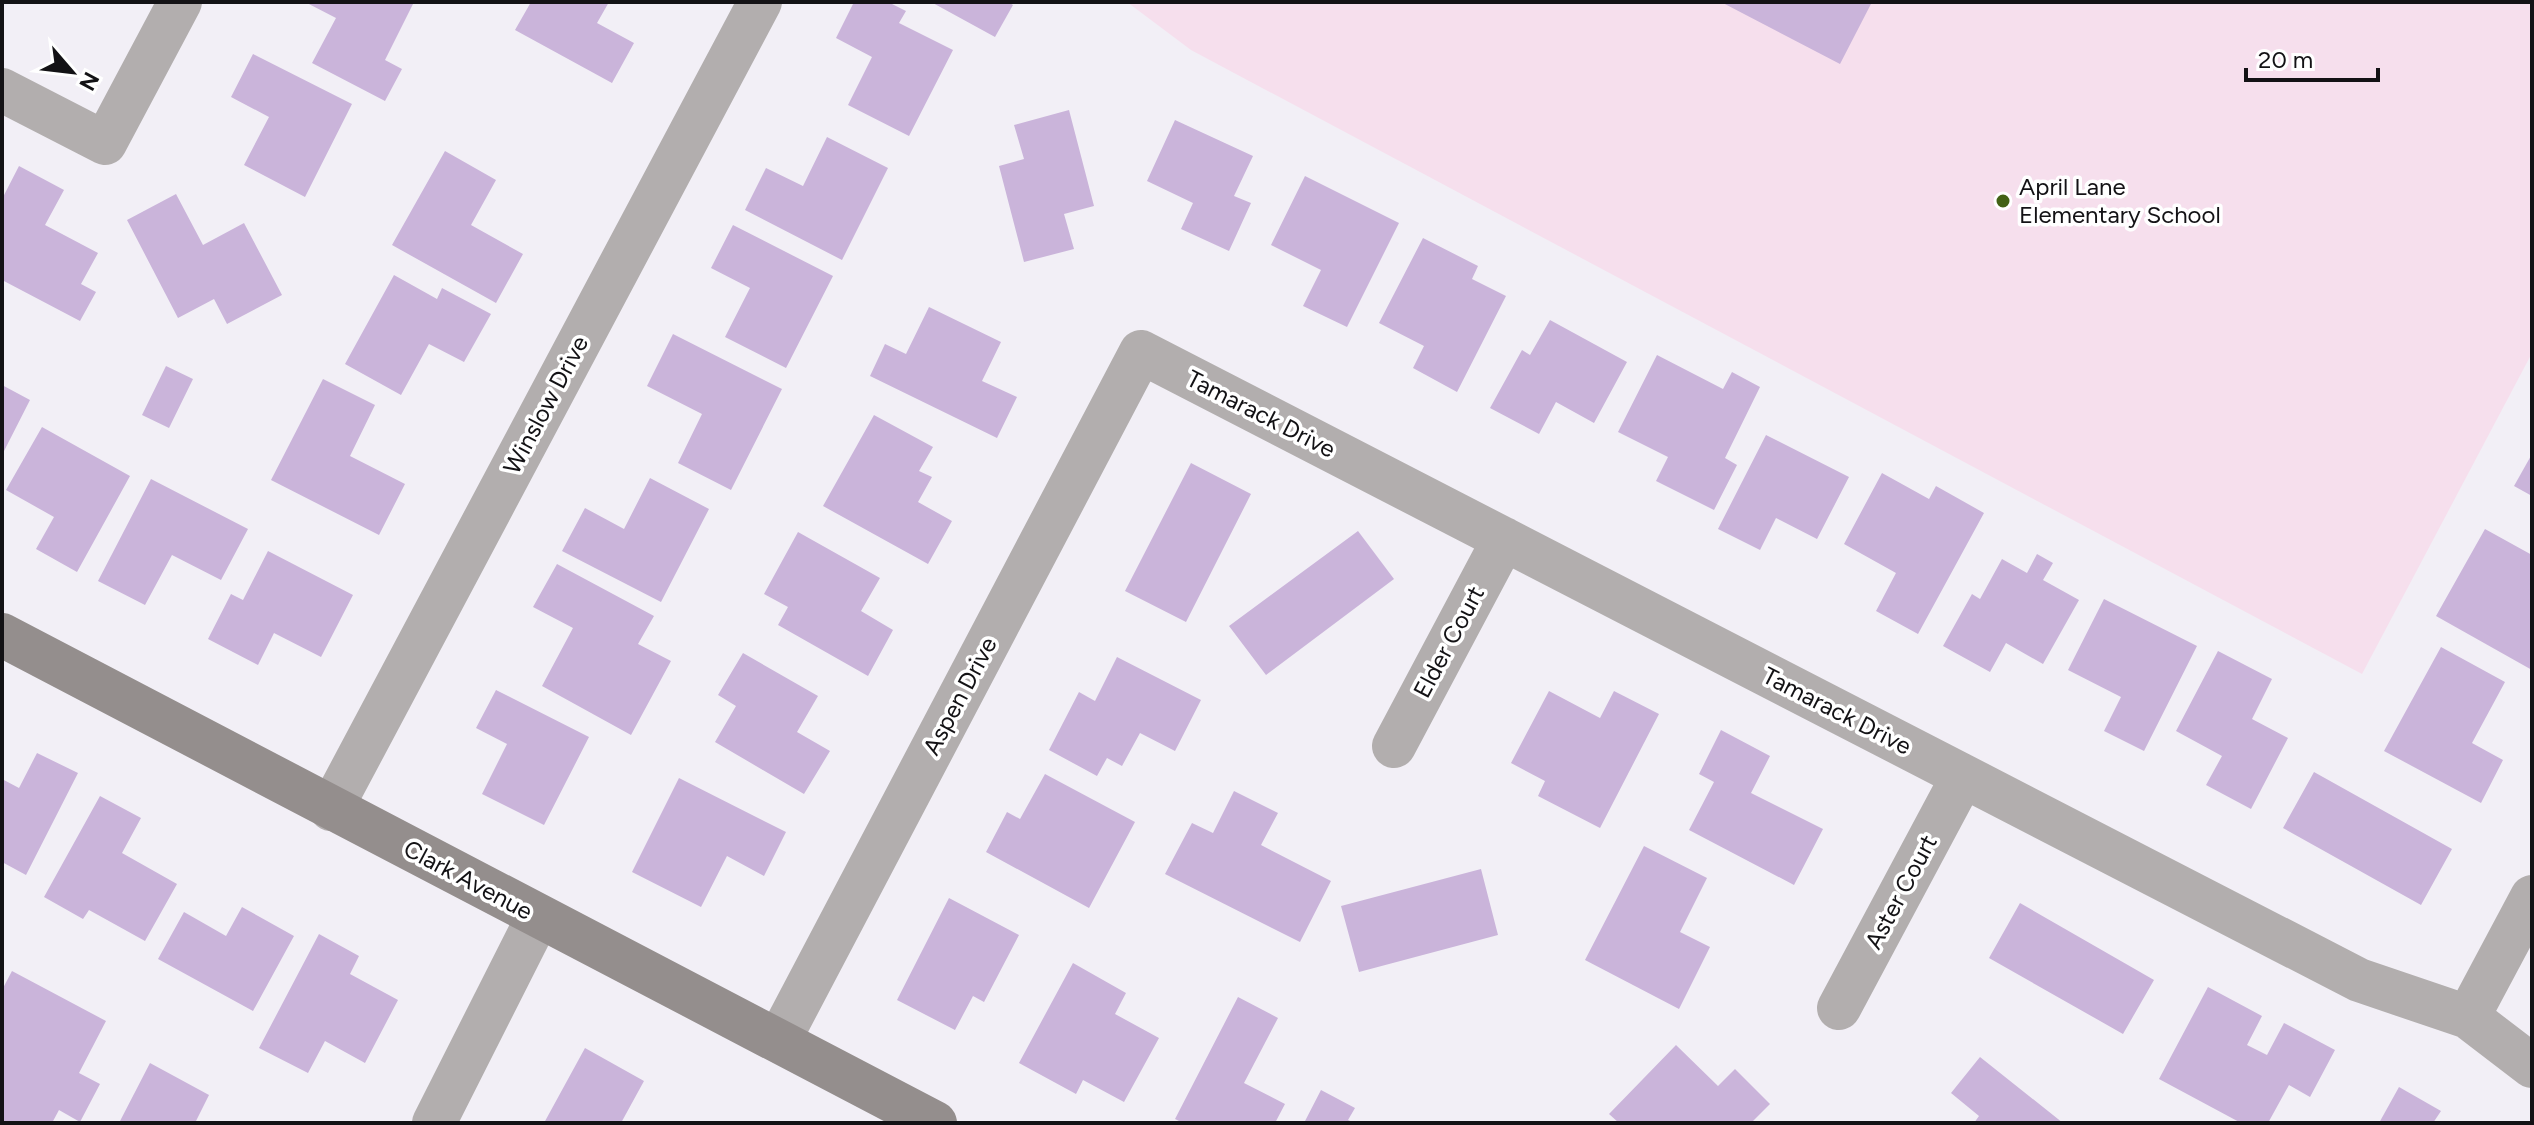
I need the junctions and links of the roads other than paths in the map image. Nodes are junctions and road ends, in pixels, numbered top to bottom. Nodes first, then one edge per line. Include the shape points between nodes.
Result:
1 (180, 2) edge
2 (760, 2) edge
3 (2, 90) edge
4 (1141, 352) joint
5 (1504, 539) junction
6 (2, 635) edge
7 (1394, 746) dead end
8 (1963, 776) junction
9 (331, 809) junction
10 (2532, 897) edge
11 (538, 917) junction
12 (1839, 1008) dead end
13 (2468, 1017) junction
14 (779, 1040) junction
15 (2532, 1066) edge
16 (434, 1123) edge
17 (935, 1123) edge

1 - 3 street via 105,143
2 - 9 street, Winslow Drive
4 - 5 street, Tamarack Drive
4 - 14 street, Aspen Drive
5 - 7 street, Elder Court
5 - 8 street, Tamarack Drive
6 - 9 street, Clark Avenue
8 - 12 street, Aster Court
8 - 13 street, Tamarack Drive via 2359,980
9 - 11 street, Clark Avenue
10 - 13 street
11 - 14 street, Clark Avenue
11 - 16 street
13 - 15 street, Tamarack Drive
14 - 17 street, Clark Avenue

